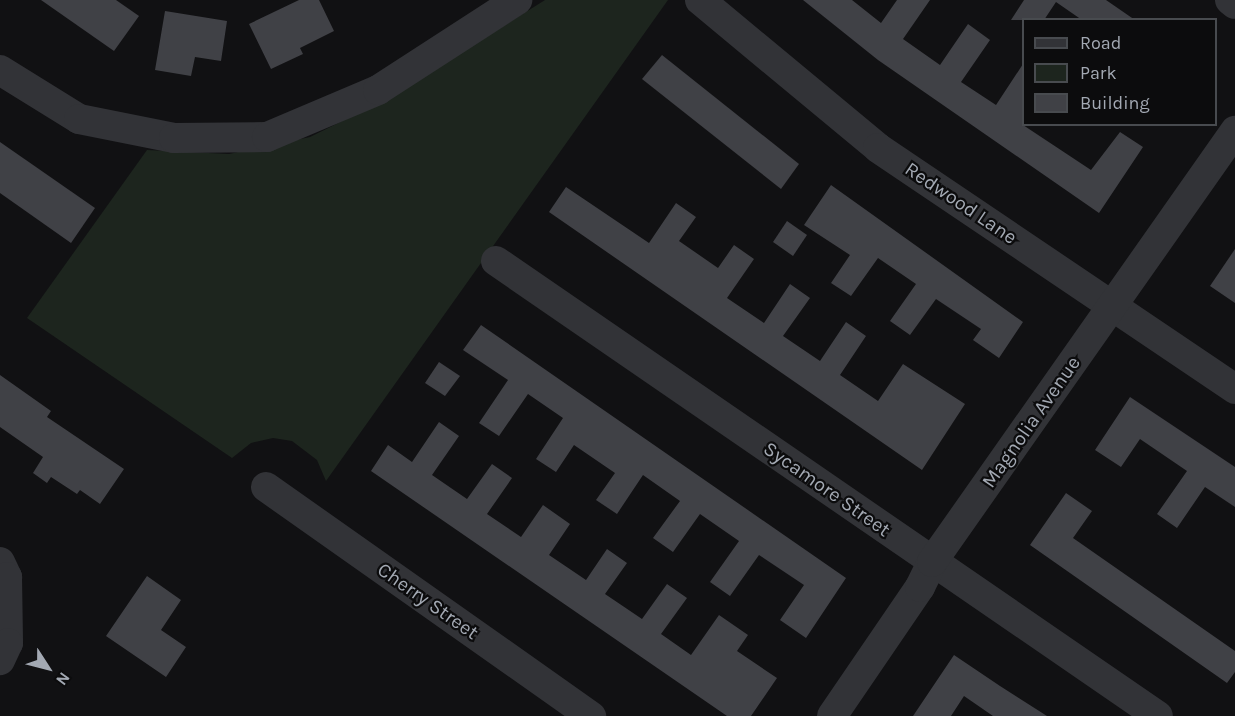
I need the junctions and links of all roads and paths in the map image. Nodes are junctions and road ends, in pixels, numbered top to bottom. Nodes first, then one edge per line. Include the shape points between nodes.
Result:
1 (517, 0) edge
2 (700, 0) edge
3 (1230, 0) edge
4 (1235, 4) edge
5 (0, 70) edge
6 (1235, 131) edge
7 (496, 261) dead end
8 (1113, 306) junction
9 (1235, 389) edge
10 (266, 487) dead end
11 (932, 562) junction
12 (4, 569) edge
13 (0, 660) edge
14 (591, 716) edge
15 (832, 716) edge
16 (1158, 716) edge

1 - 5 street via 378,90 267,137 174,138 79,119
2 - 8 street, Redwood Lane via 878,148
3 - 4 street
6 - 8 street, Magnolia Avenue
7 - 11 street, Sycamore Street
8 - 9 street, Redwood Lane
8 - 11 street, Magnolia Avenue
10 - 14 street, Cherry Street
11 - 15 street, Magnolia Avenue via 920,587
11 - 16 street, Sycamore Street
12 - 13 street via 8,643

